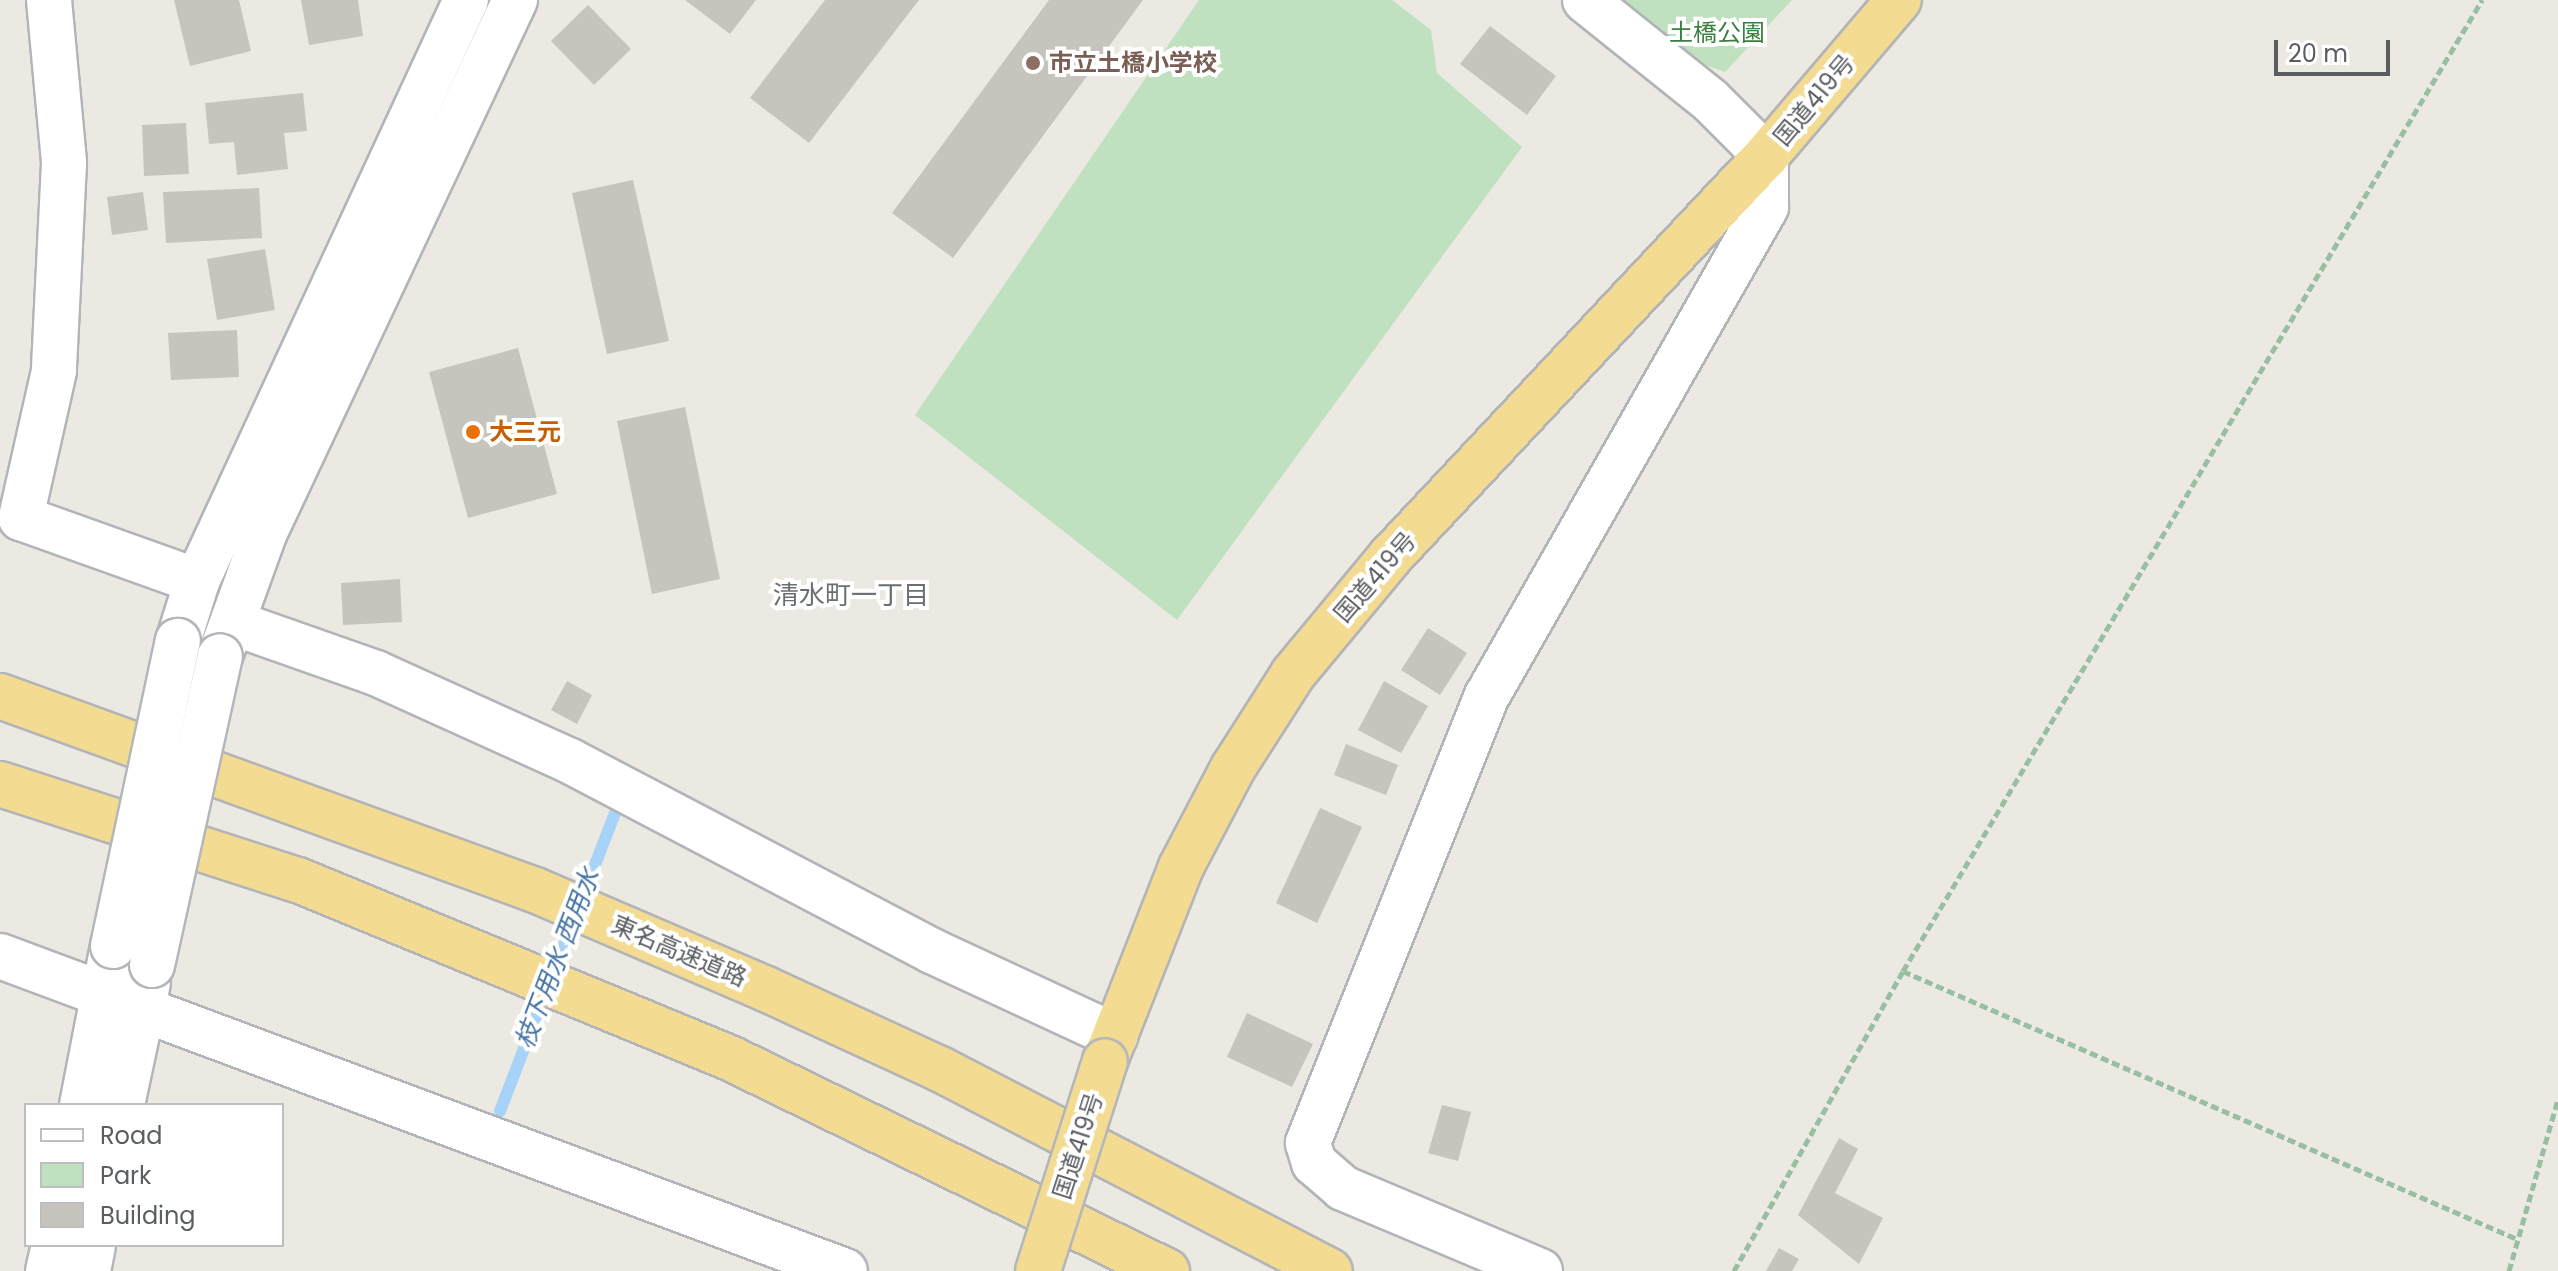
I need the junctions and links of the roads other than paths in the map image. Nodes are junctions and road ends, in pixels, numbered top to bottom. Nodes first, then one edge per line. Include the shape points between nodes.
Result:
1 (49, 0) edge
2 (466, 0) edge
3 (515, 0) edge
4 (1585, 0) edge
5 (1899, 0) edge
6 (1766, 156) junction
7 (10, 515) edge
8 (197, 581) junction
9 (227, 639) junction
10 (0, 696) edge
11 (0, 784) edge
12 (0, 956) edge
13 (123, 1002) junction
14 (1110, 1049) junction
15 (83, 1103) edge
16 (122, 1103) edge
17 (54, 1247) edge
18 (93, 1247) edge
19 (48, 1271) edge
20 (88, 1271) edge
21 (845, 1271) edge
22 (1038, 1271) edge
23 (1167, 1271) edge
24 (1330, 1271) edge
25 (1540, 1271) edge

1 - 7 street via 64,163 54,371
2 - 8 street
3 - 9 street via 265,532
4 - 6 street via 1710,100
5 - 6 highway, 国道419号
6 - 14 highway, 国道419号 via 1390,557 1293,674 1233,768 1181,867
6 - 25 street via 1766,207 1487,696 1308,1143 1314,1163 1343,1188
7 - 8 street
8 - 13 street, bridge via 178,643 113,946
9 - 13 street, bridge via 152,965
9 - 14 street via 376,673 570,761
10 - 24 highway, 東名高速道路 via 535,890 752,983 940,1069
11 - 23 highway via 298,880 718,1053
12 - 13 street
13 - 15 street
13 - 16 street
13 - 21 street
14 - 22 highway, 国道419号, bridge
17 - 19 street
18 - 20 street

